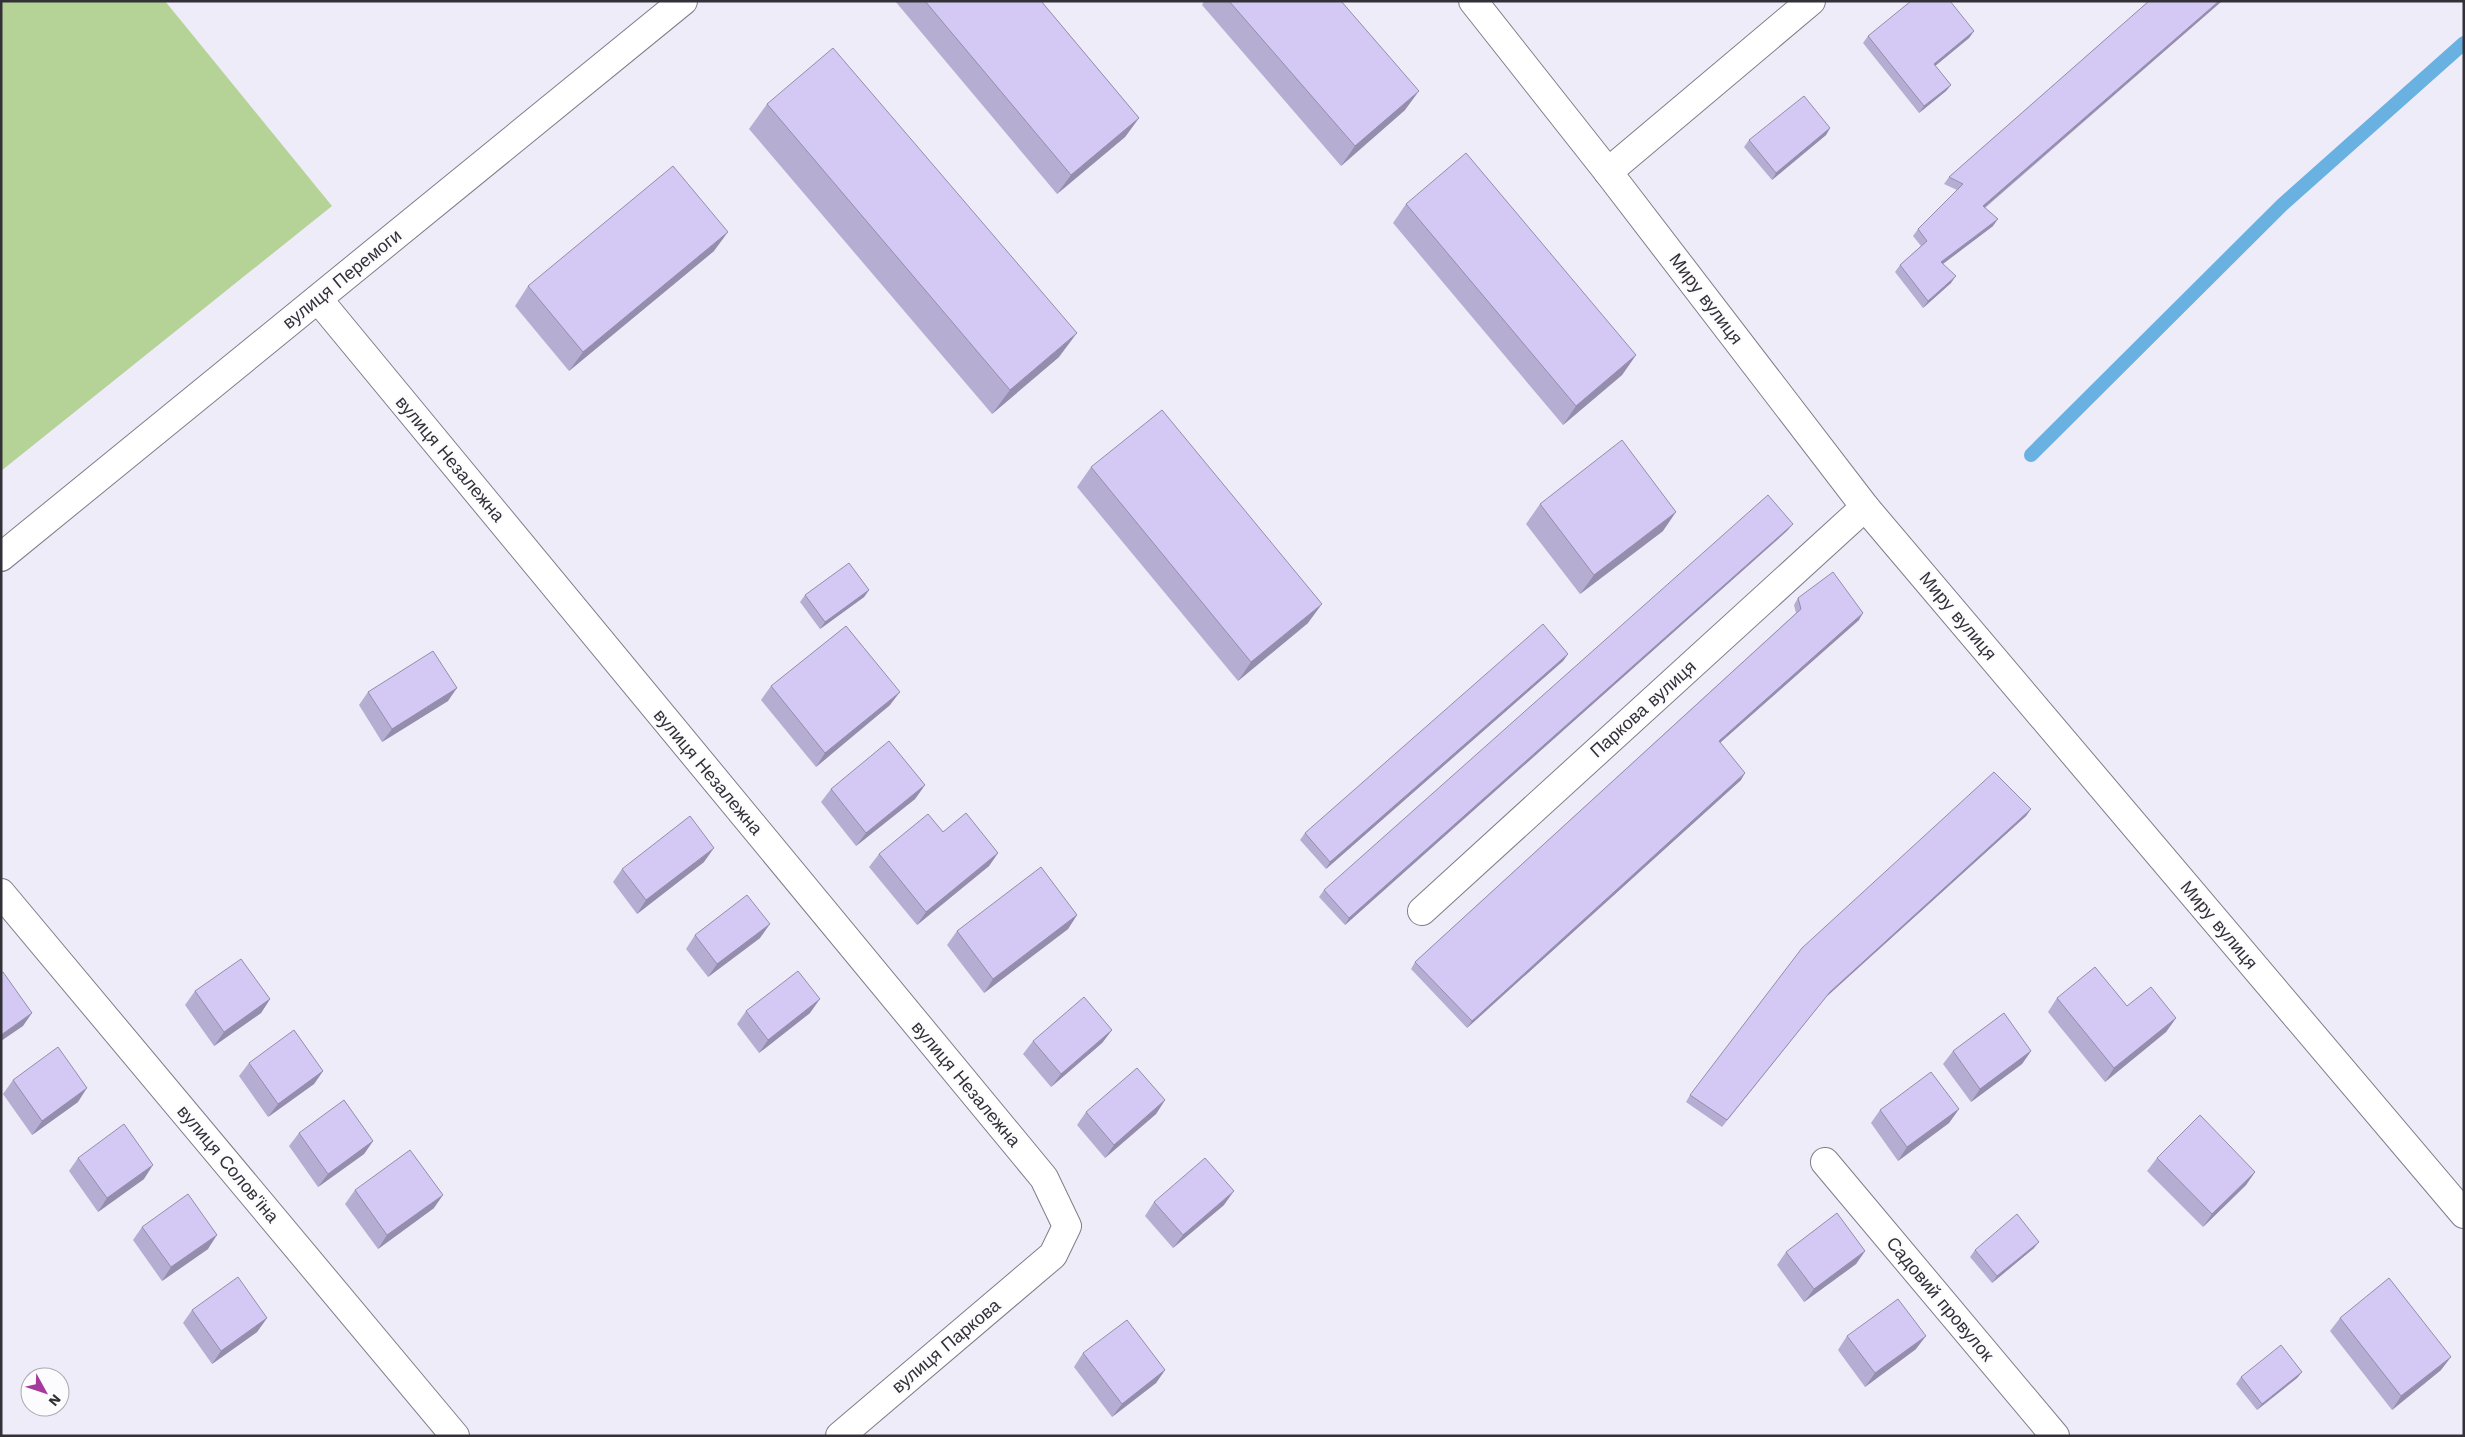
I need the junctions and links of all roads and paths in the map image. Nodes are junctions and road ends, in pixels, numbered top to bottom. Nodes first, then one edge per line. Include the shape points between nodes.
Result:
1 (683, 1) edge
2 (1473, 1) edge
3 (1811, 1) edge
4 (1608, 172) junction
5 (318, 299) junction
6 (1865, 506) junction
7 (1, 557) edge
8 (1, 893) edge
9 (1422, 911) dead end
10 (1825, 1162) dead end
11 (2464, 1214) edge
12 (1053, 1255) joint
13 (455, 1436) edge
14 (840, 1436) edge
15 (2055, 1436) edge

1 - 5 street, вулиця Перемоги
2 - 4 street, Миру вулиця
3 - 4 street
4 - 6 street, Миру вулиця
5 - 7 street, вулиця Перемоги
5 - 12 street, вулиця Незалежна via 1044,1178 1067,1226
6 - 9 street, Паркова вулиця
6 - 11 street, Миру вулиця
8 - 13 street, вулиця Солов'їна
10 - 15 street, Садовий провулок
12 - 14 street, вулиця Паркова

